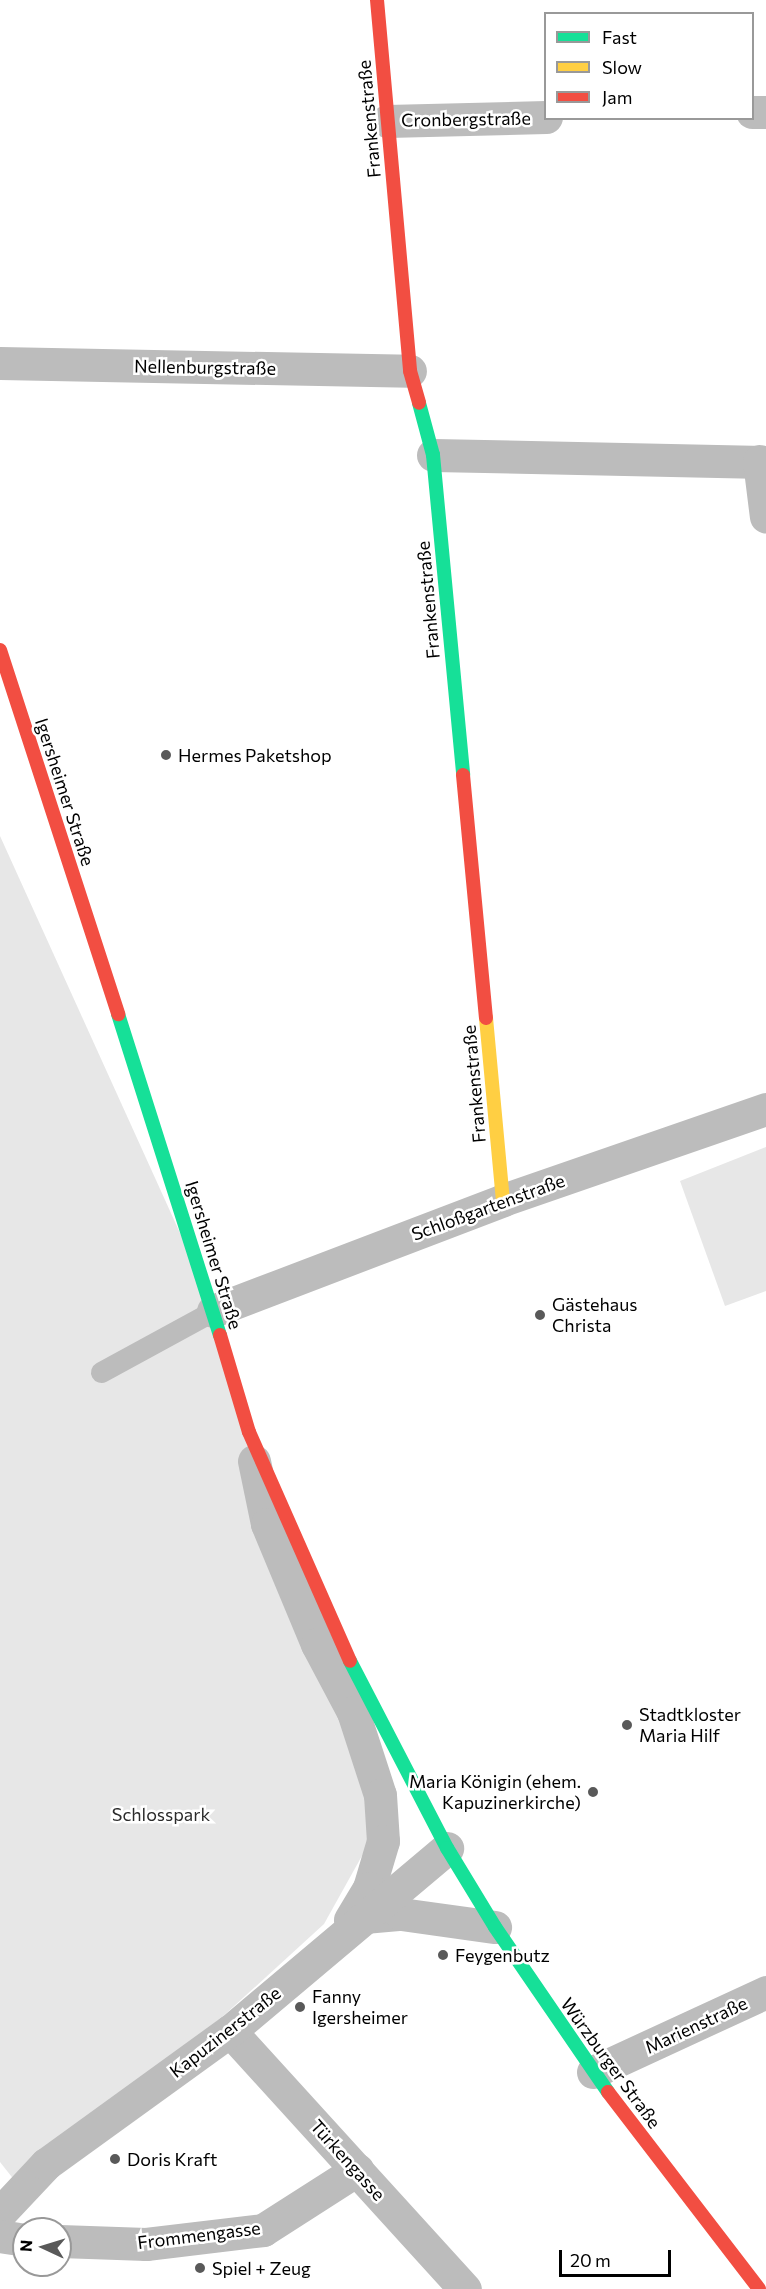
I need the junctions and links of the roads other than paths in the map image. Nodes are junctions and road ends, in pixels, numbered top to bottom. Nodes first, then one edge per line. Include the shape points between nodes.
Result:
1 (377, 0) edge
2 (544, 117) edge
3 (387, 121) junction
4 (0, 363) edge
5 (410, 371) junction
6 (433, 454) junction
7 (762, 462) edge
8 (766, 517) edge
9 (0, 650) edge
10 (766, 1109) edge
11 (503, 1200) junction
12 (213, 1311) junction
13 (100, 1372) dead end
14 (249, 1432) junction
15 (447, 1848) junction
16 (364, 1917) junction
17 (495, 1927) junction
18 (335, 1945) junction
19 (766, 1992) edge
20 (230, 2031) junction
21 (593, 2072) junction
22 (357, 2170) junction
23 (0, 2213) edge
24 (72, 2241) edge
25 (465, 2289) edge
26 (759, 2289) edge

1 - 3 street, Frankenstraße
2 - 3 street, Cronbergstraße
3 - 5 street, Frankenstraße
4 - 5 street, Nellenburgstraße
5 - 6 street, Frankenstraße
6 - 7 street
6 - 11 street, Frankenstraße
7 - 8 street
9 - 12 street, Igersheimer Straße
10 - 11 street, Schloßgartenstraße
11 - 12 street, Schloßgartenstraße
12 - 13 lane
12 - 14 street, Igersheimer Straße
14 - 15 street, Igersheimer Straße via 344,1649
14 - 18 street via 267,1524 317,1644 353,1712 380,1795 383,1841 369,1888
15 - 16 street, Kapuzinerstraße
15 - 17 street, Würzburger Straße
16 - 17 street via 400,1914
16 - 18 street, Kapuzinerstraße
17 - 21 street, Würzburger Straße
18 - 20 street, Kapuzinerstraße
19 - 21 street, Marienstraße
20 - 22 street, Türkengasse
20 - 23 street, Kapuzinerstraße via 46,2164
21 - 26 street, Würzburger Straße
22 - 24 street, Frommengasse via 263,2230 146,2244
22 - 25 street, Türkengasse

